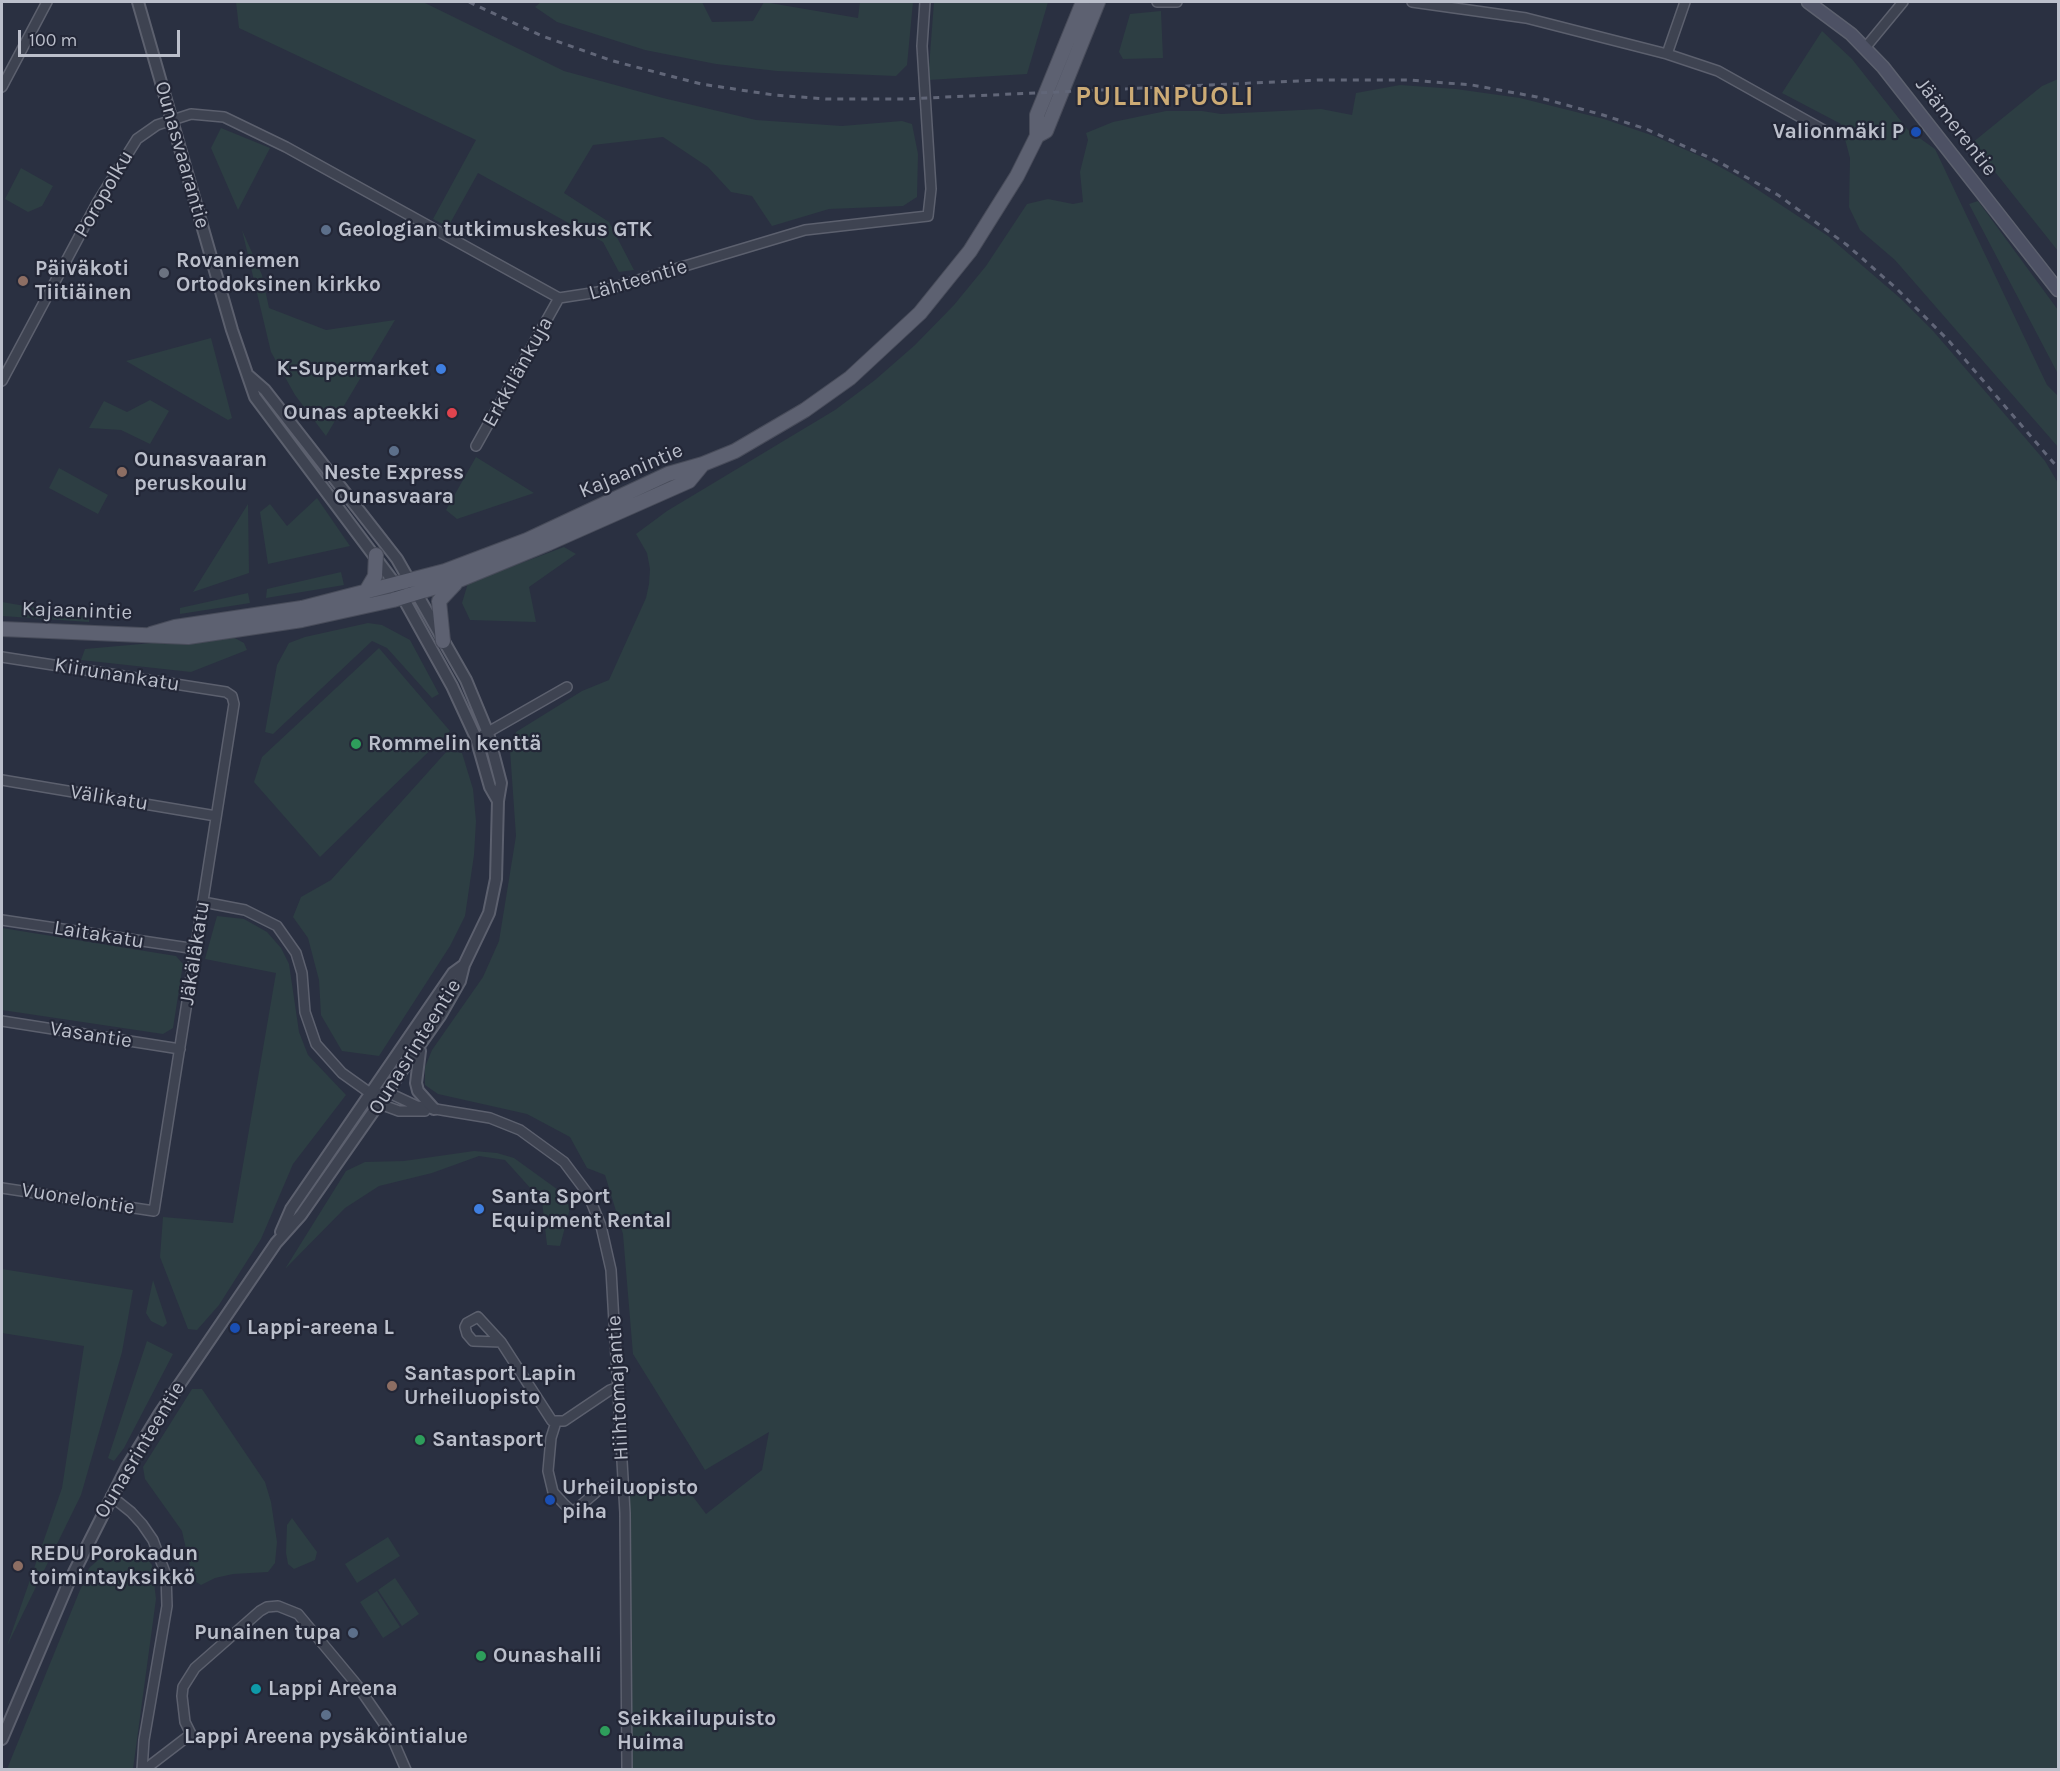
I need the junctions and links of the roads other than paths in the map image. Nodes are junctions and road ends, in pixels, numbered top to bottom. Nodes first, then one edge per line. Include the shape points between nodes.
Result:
1 (47, 2) edge
2 (138, 2) edge
3 (925, 2) edge
4 (1083, 2) edge
5 (1098, 2) edge
6 (1157, 2) edge
7 (1177, 2) edge
8 (1412, 2) edge
9 (1685, 2) edge
10 (1808, 2) edge
11 (1903, 2) edge
12 (1864, 48) junction
13 (1667, 54) junction
14 (2, 87) edge
15 (172, 120) junction
16 (1827, 132) dead end
17 (1037, 136) junction
18 (2058, 290) edge
19 (559, 298) junction
20 (249, 376) junction
21 (2, 381) edge
22 (476, 446) dead end
23 (703, 464) junction
24 (376, 555) junction
25 (459, 580) junction
26 (414, 587) junction
27 (400, 591) junction
28 (365, 593) junction
29 (2, 629) edge
30 (151, 634) junction
31 (442, 641) junction
32 (2, 657) edge
33 (567, 687) dead end
34 (232, 696) joint
35 (488, 733) junction
36 (476, 738) junction
37 (2, 780) edge
38 (498, 801) junction
39 (216, 816) junction
40 (203, 902) junction
41 (2, 920) edge
42 (196, 949) junction
43 (464, 965) junction
44 (2, 1021) edge
45 (423, 1042) junction
46 (180, 1049) junction
47 (389, 1092) junction
48 (370, 1094) junction
49 (380, 1104) junction
50 (434, 1109) junction
51 (2, 1188) edge
52 (154, 1211) joint
53 (276, 1243) junction
54 (501, 1342) dead end
55 (618, 1387) junction
56 (556, 1422) junction
57 (623, 1485) junction
58 (111, 1496) junction
59 (2, 1739) edge
60 (143, 1770) edge
61 (405, 1770) edge
62 (627, 1770) edge

1 - 14 street
2 - 15 street, Ounasvaarantie
3 - 19 street, Lähteentie via 922,40 931,189 928,216 805,230 598,292
4 - 17 main road via 1037,114
5 - 17 main road via 1047,131
6 - 7 street
8 - 13 street via 1526,18
9 - 13 street
10 - 12 main road, Jäämerentie
11 - 12 street
12 - 18 main road, Jäämerentie via 1908,97
13 - 16 street via 1718,71
15 - 19 street, Lähteentie via 201,114 224,117 286,147
15 - 20 street, Ounasvaarantie via 232,330
15 - 21 street, Poropolku via 145,131 129,151
17 - 23 main road via 970,251 920,313 826,396 735,451
19 - 22 street, Erkkilänkuja
20 - 24 street, Ounasvaarantie via 263,410
20 - 26 street, Ounasvaarantie via 310,446
23 - 25 main road, Kajaanintie via 689,481
23 - 26 main road, Kajaanintie via 668,474
24 - 27 street, Ounasvaarantie
24 - 28 main road via 375,576
25 - 26 main road, Kajaanintie
25 - 31 main road via 439,602
26 - 27 main road, Kajaanintie
26 - 31 street, Ounasrinteentie
27 - 28 main road, Kajaanintie
27 - 30 main road, Kajaanintie via 302,620 188,637
27 - 36 street, Ounasrinteentie
28 - 30 main road, Kajaanintie
29 - 30 main road, Kajaanintie
31 - 35 street, Ounasrinteentie via 466,680
32 - 34 street, Kiirunankatu
33 - 35 street
34 - 39 street, Jäkäläkatu via 234,704
35 - 36 street
35 - 38 street, Ounasrinteentie via 501,783
36 - 38 street, Ounasrinteentie
37 - 39 street, Välikatu
38 - 43 street, Ounasrinteentie via 496,879 489,913
39 - 40 street, Jäkäläkatu
40 - 42 street, Jäkäläkatu
40 - 48 street, Hiihtomajantie via 234,907 265,919 288,938 302,973 305,1012 316,1044 342,1073
41 - 42 street, Laitakatu
42 - 46 street, Jäkäläkatu
43 - 45 street, Ounasrinteentie via 460,981
43 - 48 street, Ounasrinteentie via 453,973
44 - 46 street, Vasantie
45 - 47 street, Ounasrinteentie
45 - 50 street via 416,1083
46 - 52 street, Jäkäläkatu
47 - 48 street
47 - 49 street, Ounasrinteentie
47 - 50 street, Hiihtomajantie via 408,1103
48 - 49 street, Hiihtomajantie
48 - 53 street, Ounasrinteentie via 291,1209
49 - 50 street, Hiihtomajantie via 413,1113
49 - 53 street, Ounasrinteentie via 301,1215
50 - 55 street, Hiihtomajantie via 490,1118 520,1130 564,1162 588,1194 608,1250
51 - 52 street, Vuonelontie
53 - 58 street, Ounasrinteentie via 160,1413
54 - 56 street
55 - 56 street
55 - 57 street, Hiihtomajantie
56 - 57 street via 548,1472 558,1499 573,1512 600,1488
57 - 62 street, Hiihtomajantie
58 - 59 street, Ounasrinteentie via 68,1584
58 - 60 street via 132,1512 153,1540 162,1559 168,1590 144,1740
60 - 61 street via 191,1734 185,1722 182,1696 195,1668 260,1611 278,1606 298,1614 357,1684 389,1731

